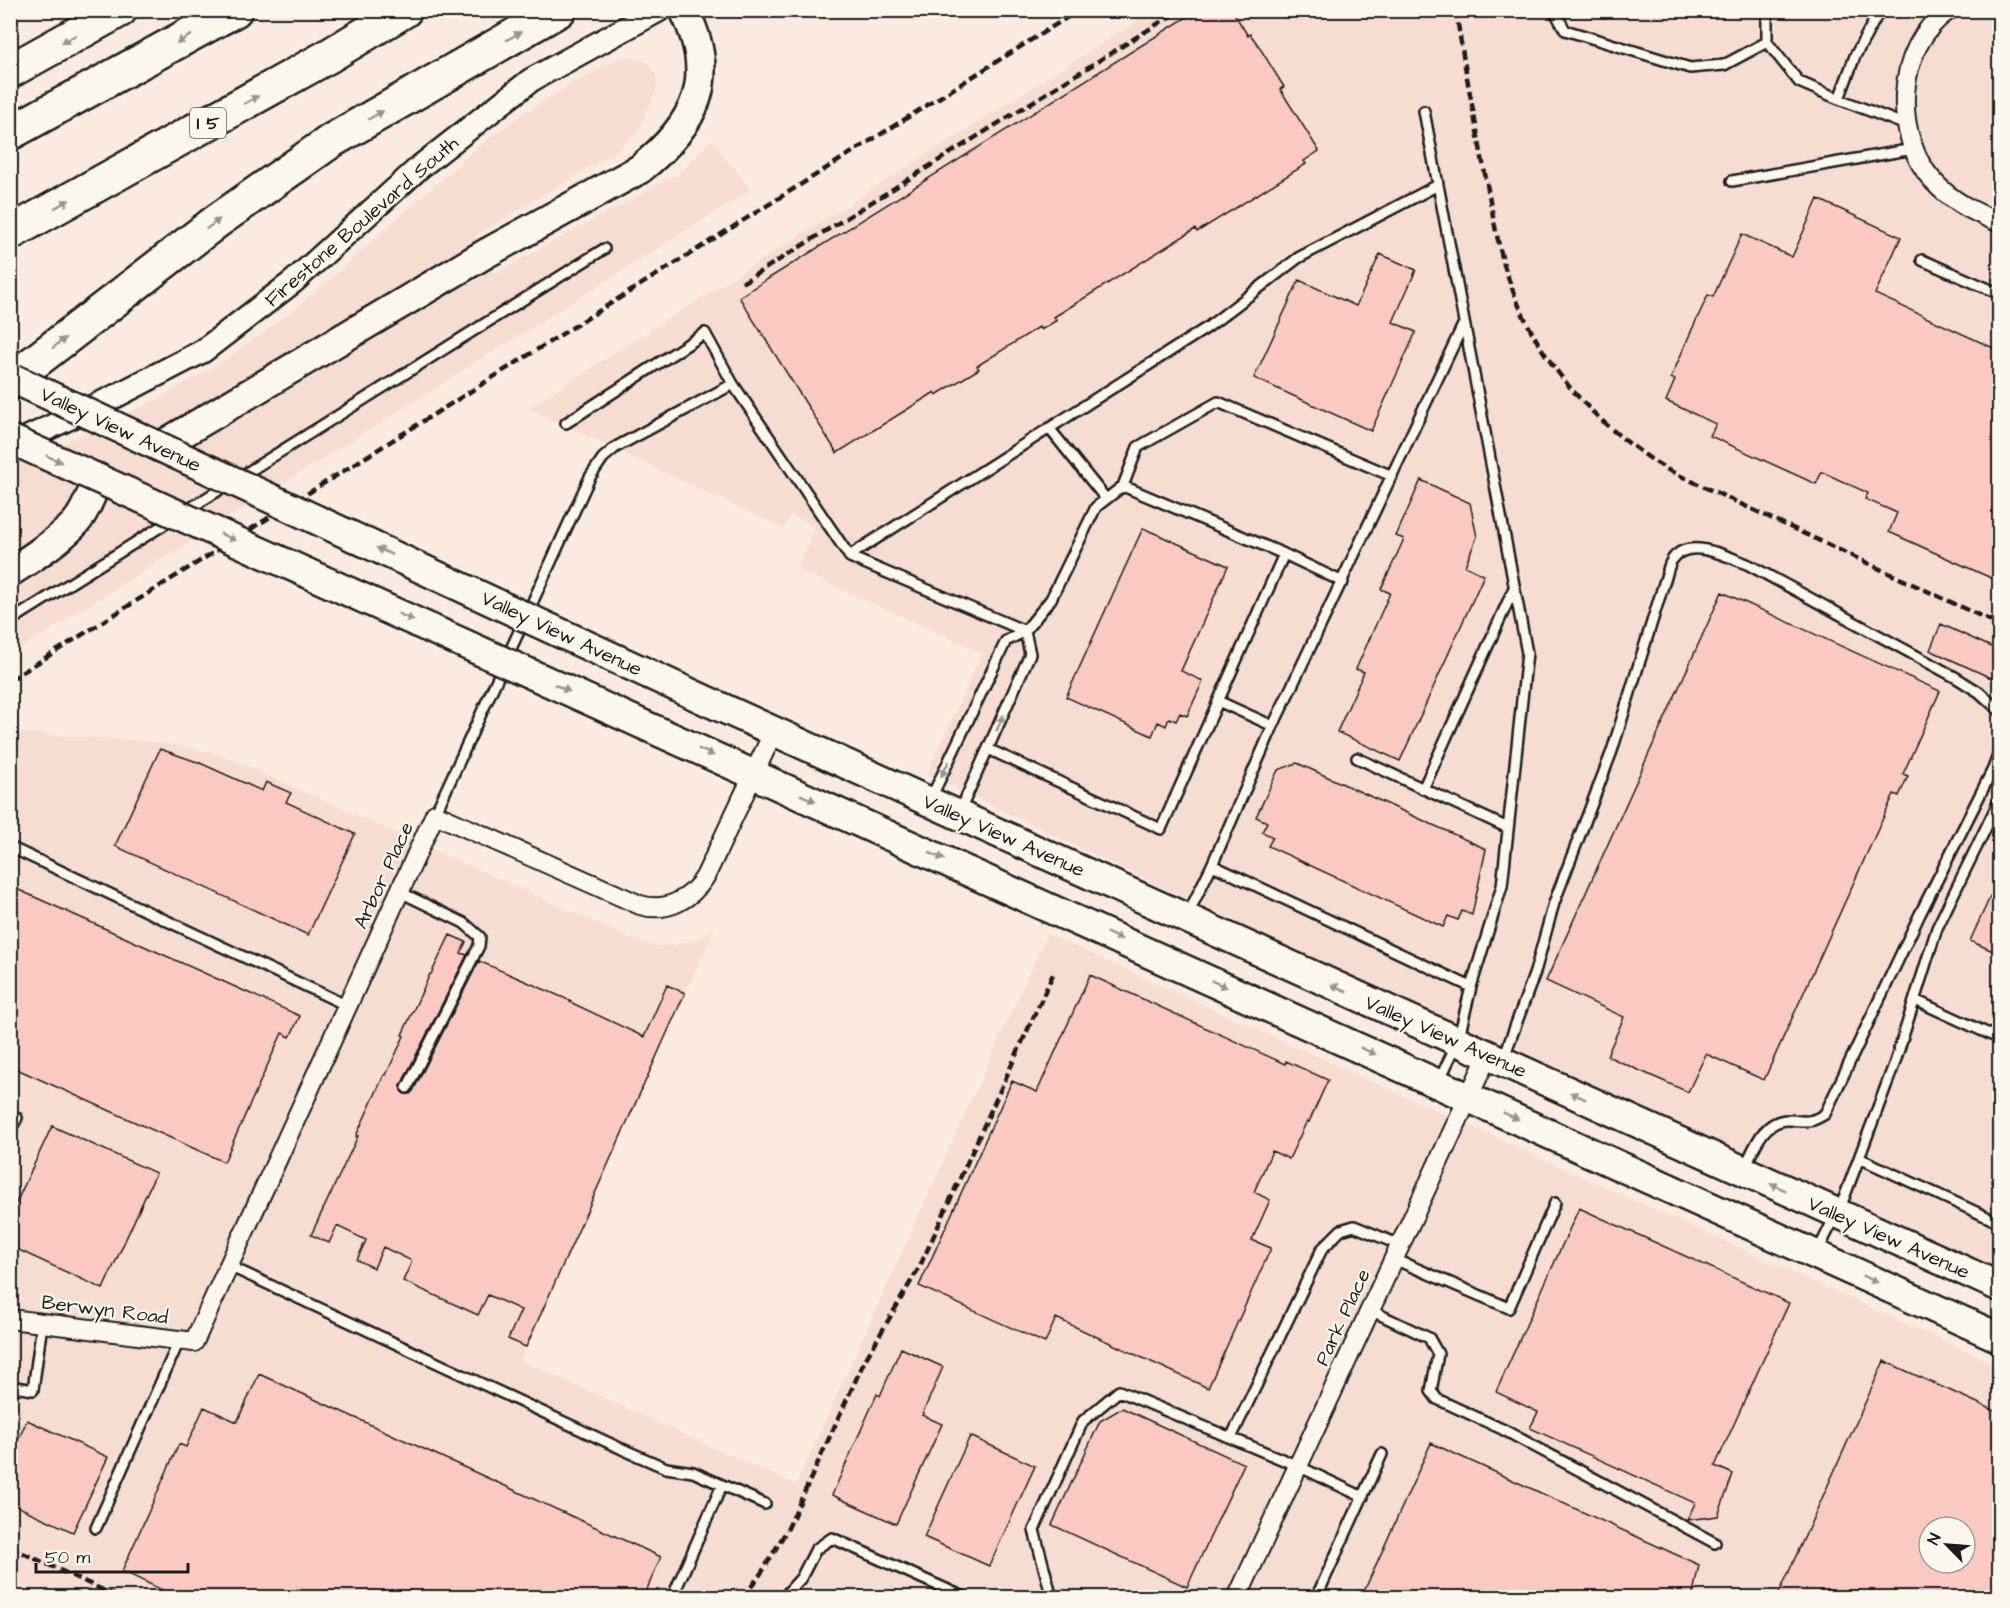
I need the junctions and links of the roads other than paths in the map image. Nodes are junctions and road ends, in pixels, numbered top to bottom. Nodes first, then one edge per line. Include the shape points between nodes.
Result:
1 (120, 10) edge
2 (235, 10) edge
3 (405, 10) edge
4 (559, 10) edge
5 (659, 10) edge
6 (684, 10) edge
7 (1554, 10) edge
8 (1767, 10) edge
9 (1880, 10) edge
10 (1949, 10) edge
11 (1767, 42) junction
12 (10, 71) edge
13 (1839, 99) junction
14 (1424, 111) dead end
15 (1906, 125) junction
16 (10, 133) edge
17 (1913, 149) junction
18 (1732, 181) dead end
19 (1438, 185) junction
20 (2000, 223) edge
21 (10, 232) edge
22 (604, 249) dead end
23 (1922, 260) dead end
24 (2000, 294) edge
25 (1463, 324) junction
26 (12, 379) edge
27 (733, 384) junction
28 (566, 423) dead end
29 (1050, 428) junction
30 (10, 439) edge
31 (10, 446) edge
32 (159, 447) junction
33 (1392, 476) junction
34 (98, 478) junction
35 (1122, 486) junction
36 (1106, 500) junction
37 (1284, 554) junction
38 (849, 556) junction
39 (10, 572) edge
40 (1343, 582) junction
41 (1514, 588) junction
42 (10, 621) edge
43 (1025, 631) junction
44 (1218, 701) junction
45 (2000, 711) edge
46 (1274, 726) junction
47 (774, 731) junction
48 (988, 749) junction
49 (2000, 750) edge
50 (1357, 758) dead end
51 (754, 774) junction
52 (1423, 789) junction
53 (2000, 799) edge
54 (929, 801) junction
55 (435, 814) junction
56 (958, 815) junction
57 (1508, 828) junction
58 (10, 847) edge
59 (1212, 865) junction
60 (400, 892) junction
61 (1186, 918) junction
62 (1471, 987) junction
63 (1915, 1000) junction
64 (348, 1005) junction
65 (2000, 1039) edge
66 (1458, 1041) junction
67 (1495, 1058) junction
68 (1438, 1083) junction
69 (408, 1088) dead end
70 (1469, 1097) junction
71 (17, 1118) dead end
72 (10, 1131) edge
73 (1859, 1158) junction
74 (1743, 1171) junction
75 (1555, 1203) dead end
76 (1837, 1213) junction
77 (2000, 1223) edge
78 (1397, 1252) junction
79 (1816, 1255) junction
80 (229, 1266) junction
81 (2000, 1287) edge
82 (1370, 1310) junction
83 (10, 1319) edge
84 (42, 1324) junction
85 (2000, 1338) edge
86 (187, 1341) junction
87 (10, 1386) edge
88 (1230, 1438) junction
89 (1382, 1454) dead end
90 (1298, 1466) junction
91 (722, 1485) junction
92 (1363, 1497) junction
93 (765, 1504) dead end
94 (96, 1528) dead end
95 (1715, 1543) dead end
96 (672, 1598) edge
97 (783, 1598) edge
98 (966, 1598) edge
99 (1052, 1598) edge
100 (1237, 1598) edge
101 (1316, 1598) edge

1 -> 12 highway
2 -> 16 highway
21 -> 3 highway, I 5
26 -> 4 highway via 217,221 331,141
5 - 31 street, Firestone Boulevard South via 531,80 421,166 294,281 203,351
6 - 32 main road via 697,41 701,68 698,95 684,126 662,151 640,169 485,254
7 - 11 lane via 1565,30 1690,68 1724,65
8 - 11 lane
9 - 13 lane via 1855,56
10 - 15 street via 1929,30 1910,66
11 - 13 lane via 1799,82
13 - 15 lane
14 - 19 lane
15 - 17 street
17 - 18 lane
17 - 20 street via 1946,194
19 - 25 lane
19 - 29 lane via 1298,258 1208,327
22 - 42 lane
23 - 24 lane
25 - 33 lane
25 - 41 lane
26 - 32 main road, Valley View Avenue, bridge
27 - 28 lane via 705,333
27 - 38 lane
27 - 55 lane via 616,447 603,458 590,477
29 - 36 lane
29 - 38 lane
30 -> 34 main road, bridge
47 -> 32 main road, Valley View Avenue, bridge
33 - 35 lane via 1218,402 1138,447
33 - 40 lane
34 - 39 main road via 75,524
34 -> 51 main road, bridge
35 - 36 lane
35 - 37 lane
36 - 43 lane via 1096,507 1051,600
37 - 40 lane
37 - 44 lane
38 - 43 lane
40 - 46 lane
41 - 52 lane
41 - 57 lane via 1527,653
48 -> 43 lane via 1030,654
43 -> 54 lane via 1006,641
44 - 46 lane
44 - 48 lane via 1161,829
45 - 67 lane via 1955,677 1749,565 1698,548 1682,551 1672,560 1612,751 1554,903 1535,972
46 - 59 lane
47 - 51 street, Arbor Place
47 - 54 main road, Valley View Avenue
48 - 56 lane
49 - 74 lane via 1825,1114 1812,1122 1773,1122
50 - 52 lane
51 - 55 street, Arbor Place via 700,885 680,902 659,908 640,905
51 -> 68 main road
52 - 57 lane
53 - 63 lane via 1937,928
54 - 56 main road, Valley View Avenue
55 - 60 street, Arbor Place
56 - 61 main road, Valley View Avenue
57 - 62 lane via 1502,886
58 - 64 lane
59 - 61 lane
59 - 62 lane
60 - 64 street, Arbor Place
60 - 69 lane via 464,924 480,937
66 -> 61 main road, Valley View Avenue
62 - 66 lane
63 - 65 lane
63 - 73 lane
64 - 80 street, Arbor Place
66 - 67 main road, Valley View Avenue
66 - 68 lane
67 - 70 street, Park Place
74 -> 67 main road, Valley View Avenue
68 - 70 main road
70 - 78 street, Park Place
70 -> 79 main road
71 - 72 lane
73 - 76 lane
73 - 77 lane
76 -> 74 main road, Valley View Avenue
75 - 78 lane via 1509,1308
76 - 79 lane
76 - 81 main road, Valley View Avenue
78 - 82 street, Park Place
78 - 88 lane via 1354,1226 1341,1230 1322,1250
79 -> 85 main road
80 - 86 street, Arbor Place
80 - 91 lane via 622,1449
82 - 90 street, Park Place
82 - 95 lane via 1429,1338 1438,1354 1431,1391 1437,1399 1502,1429
83 - 84 street, Berwyn Road
84 - 86 street, Berwyn Road
84 - 87 lane via 33,1390
86 - 94 lane
88 - 90 lane
88 - 99 lane via 1119,1391 1083,1421 1034,1530
89 - 92 lane
90 - 92 lane
90 - 100 street, Park Place
91 - 93 lane
91 - 96 lane
92 - 101 lane
97 - 98 lane via 801,1578 816,1549 832,1539

